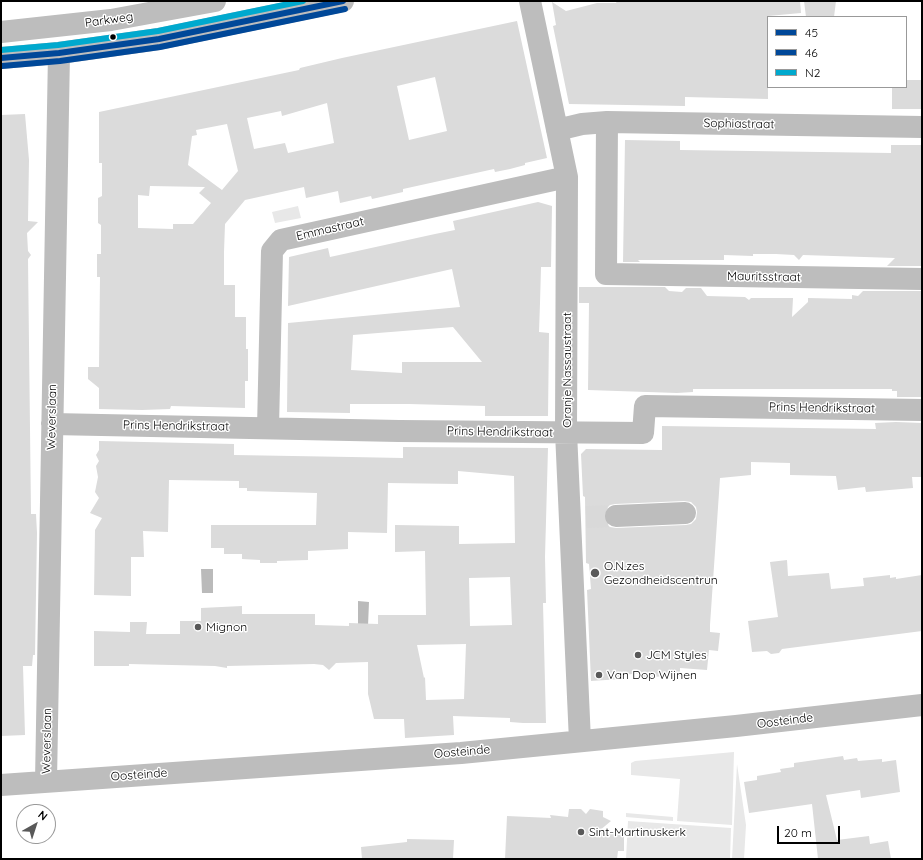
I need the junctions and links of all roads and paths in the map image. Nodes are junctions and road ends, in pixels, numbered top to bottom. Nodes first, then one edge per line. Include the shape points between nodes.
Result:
1 (215, 1) edge
2 (343, 1) edge
3 (530, 1) edge
4 (153, 7) edge
5 (1, 32) edge
6 (59, 53) junction
7 (1, 58) edge
8 (607, 122) junction
9 (922, 127) edge
10 (557, 130) junction
11 (567, 178) junction
12 (922, 279) edge
13 (922, 410) edge
14 (52, 424) junction
15 (268, 428) junction
16 (566, 432) junction
17 (685, 513) dead end
18 (616, 516) tunnel mouth
19 (922, 705) edge
20 (580, 742) junction
21 (46, 781) junction
22 (1, 785) edge

1 - 4 street, Parkweg
2 - 6 street via 159,39
3 - 10 street, Oranje Nassaustraat
4 - 5 street, Parkweg via 111,20
6 - 7 street
6 - 14 street, Weverslaan
8 - 9 street, Sophiastraat
8 - 10 street, Sophiastraat
8 - 12 street, Mauritsstraat via 606,274
10 - 11 street, Oranje Nassaustraat
11 - 15 street, Emmastraat via 281,240 272,251
11 - 16 street, Oranje Nassaustraat
13 - 16 street, Prins Hendrikstraat via 645,406 643,433
14 - 15 street, Prins Hendrikstraat
14 - 21 street, Weverslaan
15 - 16 street, Prins Hendrikstraat
16 - 20 street, Oranje Nassaustraat via 578,518
17 - 18 street
19 - 20 street, Oosteinde
20 - 21 street, Oosteinde via 364,760
21 - 22 street, Oosteinde

